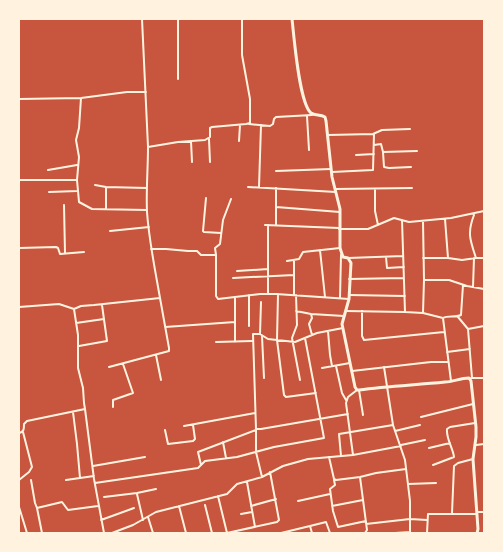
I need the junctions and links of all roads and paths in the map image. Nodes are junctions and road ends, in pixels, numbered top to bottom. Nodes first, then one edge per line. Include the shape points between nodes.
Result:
1 (142, 19) edge
2 (178, 19) edge
3 (242, 19) edge
4 (292, 19) edge
5 (178, 79) dead end
6 (146, 92) junction
7 (81, 98) junction
8 (19, 99) edge
9 (307, 115) junction
10 (314, 115) junction
11 (249, 124) junction
12 (240, 125) junction
13 (261, 125) junction
14 (410, 129) dead end
15 (374, 134) junction
16 (328, 135) junction
17 (209, 138) junction
18 (191, 141) junction
19 (239, 141) dead end
20 (374, 145) junction
21 (148, 147) junction
22 (309, 150) dead end
23 (417, 151) dead end
24 (382, 152) junction
25 (374, 154) junction
26 (356, 155) dead end
27 (192, 162) dead end
28 (210, 162) dead end
29 (77, 165) junction
30 (411, 167) dead end
31 (48, 170) dead end
32 (276, 170) dead end
33 (331, 170) junction
34 (19, 180) edge
35 (77, 180) junction
36 (95, 185) dead end
37 (106, 187) junction
38 (248, 187) dead end
39 (259, 187) junction
40 (147, 188) junction
41 (276, 188) junction
42 (375, 188) junction
43 (412, 188) dead end
44 (335, 190) junction
45 (77, 191) junction
46 (49, 192) dead end
47 (206, 198) dead end
48 (231, 199) dead end
49 (64, 205) dead end
50 (276, 207) junction
51 (106, 209) junction
52 (147, 210) junction
53 (484, 211) edge
54 (340, 212) junction
55 (474, 214) junction
56 (445, 218) junction
57 (402, 220) junction
58 (423, 221) junction
59 (276, 225) junction
60 (378, 225) junction
61 (149, 227) junction
62 (339, 228) junction
63 (110, 231) dead end
64 (221, 233) junction
65 (19, 248) edge
66 (340, 248) junction
67 (151, 249) junction
68 (320, 250) junction
69 (84, 252) dead end
70 (65, 254) junction
71 (216, 255) junction
72 (341, 255) junction
73 (403, 256) junction
74 (386, 257) junction
75 (348, 258) junction
76 (423, 258) junction
77 (448, 258) junction
78 (475, 258) junction
79 (484, 258) edge
80 (294, 260) junction
81 (286, 261) dead end
82 (404, 267) junction
83 (268, 269) junction
84 (237, 271) dead end
85 (294, 275) junction
86 (268, 276) junction
87 (233, 278) dead end
88 (404, 278) junction
89 (350, 279) junction
90 (424, 280) junction
91 (463, 285) junction
92 (473, 288) junction
93 (484, 288) edge
94 (268, 294) junction
95 (278, 294) junction
96 (249, 295) junction
97 (295, 295) junction
98 (235, 296) junction
99 (405, 296) junction
100 (325, 297) junction
101 (349, 297) junction
102 (160, 298) junction
103 (340, 298) junction
104 (261, 302) dead end
105 (102, 305) junction
106 (19, 307) edge
107 (74, 308) junction
108 (296, 311) junction
109 (346, 311) junction
110 (362, 312) junction
111 (405, 312) junction
112 (423, 313) junction
113 (312, 314) junction
114 (344, 316) junction
115 (458, 316) junction
116 (443, 318) junction
117 (104, 319) junction
118 (235, 322) junction
119 (76, 323) junction
120 (249, 326) dead end
121 (484, 326) edge
122 (165, 327) junction
123 (343, 328) junction
124 (468, 329) junction
125 (328, 330) junction
126 (444, 332) junction
127 (261, 335) junction
128 (312, 335) junction
129 (305, 338) junction
130 (277, 340) junction
131 (252, 341) junction
132 (216, 342) dead end
133 (235, 342) junction
134 (293, 342) junction
135 (79, 346) junction
136 (470, 349) junction
137 (447, 352) junction
138 (156, 355) junction
139 (449, 362) junction
140 (123, 363) junction
141 (350, 363) junction
142 (332, 366) junction
143 (336, 366) junction
144 (109, 367) dead end
145 (384, 367) junction
146 (322, 368) dead end
147 (352, 371) junction
148 (264, 378) dead end
149 (471, 378) junction
150 (484, 378) edge
151 (161, 380) dead end
152 (300, 380) dead end
153 (451, 381) junction
154 (386, 387) junction
155 (358, 390) junction
156 (316, 393) junction
157 (346, 400) junction
158 (473, 404) junction
159 (113, 407) dead end
160 (85, 409) junction
161 (73, 412) junction
162 (255, 413) junction
163 (348, 414) junction
164 (364, 415) dead end
165 (421, 416) dead end
166 (321, 419) junction
167 (475, 423) junction
168 (193, 425) junction
169 (393, 425) junction
170 (184, 426) dead end
171 (420, 426) dead end
172 (256, 429) junction
173 (165, 430) dead end
174 (350, 431) junction
175 (395, 431) junction
176 (23, 432) junction
177 (19, 433) edge
178 (425, 440) dead end
179 (223, 442) junction
180 (450, 443) junction
181 (484, 444) edge
182 (474, 445) junction
183 (401, 446) junction
184 (429, 448) dead end
185 (256, 452) junction
186 (353, 455) junction
187 (454, 455) junction
188 (341, 456) junction
189 (145, 457) dead end
190 (329, 457) junction
191 (226, 458) junction
192 (473, 459) junction
193 (458, 463) junction
194 (201, 465) junction
195 (433, 465) dead end
196 (93, 466) junction
197 (406, 469) junction
198 (270, 472) junction
199 (94, 476) junction
200 (262, 477) junction
201 (360, 477) junction
202 (80, 478) junction
203 (334, 479) junction
204 (19, 480) edge
205 (31, 480) dead end
206 (66, 480) dead end
207 (247, 482) junction
208 (95, 483) junction
209 (436, 483) dead end
210 (408, 484) junction
211 (156, 489) dead end
212 (137, 493) junction
213 (330, 494) junction
214 (218, 496) junction
215 (104, 497) dead end
216 (276, 499) junction
217 (363, 500) junction
218 (298, 501) dead end
219 (205, 505) dead end
220 (98, 506) junction
221 (179, 506) junction
222 (251, 506) junction
223 (332, 506) junction
224 (19, 507) edge
225 (37, 508) junction
226 (134, 508) dead end
227 (252, 512) junction
228 (484, 512) edge
229 (452, 513) junction
230 (476, 513) junction
231 (241, 514) dead end
232 (148, 517) junction
233 (410, 519) junction
234 (101, 520) junction
235 (143, 520) junction
236 (427, 520) junction
237 (366, 523) junction
238 (255, 526) junction
239 (310, 526) junction
240 (296, 529) junction
241 (366, 532) edge
242 (410, 532) edge
243 (27, 533) edge
244 (42, 533) edge
245 (104, 533) edge
246 (112, 533) edge
247 (153, 533) edge
248 (186, 533) edge
249 (212, 533) edge
250 (227, 533) edge
251 (280, 533) edge
252 (297, 533) edge
253 (312, 533) edge
254 (330, 533) edge
255 (395, 533) edge
256 (427, 533) edge
257 (477, 533) edge

1 - 6 street
2 - 5 street
3 - 11 street via 242,54 250,99
4 - 10 street via 295,56 305,102 307,109
6 - 7 street
6 - 21 street
7 - 8 street
7 - 29 street via 76,140 79,157
9 - 10 street
9 - 13 street via 276,117 272,126
9 - 22 street
10 - 16 street via 325,117
11 - 12 street
11 - 13 street
12 - 17 street via 212,127
12 - 19 street
13 - 39 street
14 - 15 street via 385,130
15 - 16 street
15 - 20 street
16 - 33 street
17 - 18 street
17 - 28 street
18 - 21 street
18 - 27 street
20 - 24 street via 381,144
20 - 25 street
21 - 40 street
23 - 24 street
24 - 30 street via 384,167
25 - 26 street
25 - 33 street via 372,170
29 - 31 street
29 - 35 street
32 - 33 street
33 - 44 street
34 - 35 street
35 - 45 street
36 - 37 street
37 - 40 street
37 - 51 street
38 - 39 street
39 - 41 street
40 - 52 street
41 - 44 street
41 - 50 street
42 - 43 street
42 - 44 street
42 - 60 street
44 - 54 street
45 - 46 street
45 - 51 street via 80,204 92,209
47 - 64 street via 203,231
48 - 64 street
49 - 70 street
50 - 54 street
50 - 59 street
51 - 52 street
52 - 61 street
53 - 55 street
54 - 62 street
55 - 56 street
55 - 78 street via 469,233
56 - 58 street
56 - 77 street
57 - 58 street
57 - 60 street via 394,218
57 - 73 street
58 - 76 street
59 - 62 street
59 - 83 street via 267,225
60 - 62 street via 368,229
61 - 63 street
61 - 67 street
62 - 66 street
64 - 71 street via 220,244 215,248
65 - 70 street via 56,247 59,253
66 - 68 street
66 - 72 street
67 - 71 street via 198,251 201,255
67 - 102 street
68 - 80 street via 303,252 299,259
68 - 100 street
69 - 70 street
71 - 98 street via 216,296 218,299
72 - 75 street
72 - 103 street
73 - 74 street
73 - 82 street
74 - 75 street
74 - 82 street via 387,268
75 - 89 street via 351,263
76 - 77 street
76 - 90 street
77 - 78 street
78 - 79 street
78 - 92 street
80 - 81 street
80 - 85 street
82 - 88 street
83 - 84 street
83 - 86 street
85 - 86 street
85 - 97 street
86 - 87 street
86 - 94 street
88 - 89 street
88 - 99 street
89 - 101 street
90 - 91 street via 449,280
90 - 112 street
91 - 92 street
91 - 115 street via 462,313
92 - 93 street
94 - 95 street
94 - 96 street
95 - 97 street
95 - 130 street
96 - 98 street
96 - 120 street
97 - 100 street
97 - 108 street
98 - 118 street
99 - 101 street
99 - 111 street
100 - 103 street
101 - 103 street
101 - 109 street
102 - 105 street
102 - 122 street
104 - 127 street
105 - 107 street
105 - 117 street
106 - 107 street via 60,304
107 - 119 street
108 - 113 street
108 - 134 street via 297,325
109 - 110 street
109 - 114 street
110 - 111 street
110 - 126 street via 364,340
111 - 112 street
112 - 116 street
113 - 114 street
113 - 128 street via 309,324
114 - 123 street
115 - 116 street
115 - 124 street
116 - 126 street
117 - 119 street
117 - 135 street via 107,341
118 - 122 street
118 - 133 street
119 - 135 street
121 - 124 street
122 - 138 street via 169,350
123 - 125 street
123 - 141 street
124 - 136 street
125 - 128 street
125 - 142 street
126 - 137 street
127 - 130 street
127 - 131 street via 253,334
127 - 148 street
128 - 129 street
129 - 134 street
129 - 156 street
130 - 134 street
130 - 156 street via 284,396
131 - 133 street
131 - 162 street
132 - 133 street
134 - 152 street
135 - 160 street via 78,368
136 - 137 street
136 - 149 street
137 - 139 street
138 - 140 street
138 - 151 street
139 - 145 street
139 - 153 street
140 - 144 street
140 - 159 street via 133,393 113,400
141 - 143 street
141 - 147 street
142 - 143 street
142 - 146 street
143 - 157 street
145 - 147 street
145 - 154 street
147 - 155 street
149 - 150 street
149 - 153 street
149 - 158 street
153 - 154 street
154 - 155 street
154 - 169 street
155 - 157 street
155 - 164 street
156 - 166 street
157 - 163 street
158 - 165 street
158 - 167 street
160 - 161 street
160 - 196 street
161 - 176 street via 27,421
161 - 202 street
162 - 168 street
162 - 172 street
163 - 166 street
163 - 174 street
166 - 172 street
166 - 185 street via 324,438
167 - 180 street via 447,429
167 - 182 street
168 - 170 street
168 - 173 street via 193,441 168,444
169 - 174 street
169 - 175 street
171 - 175 street
172 - 179 street
172 - 185 street
174 - 186 street
174 - 188 street via 339,434
175 - 183 street
176 - 177 street
176 - 204 street via 32,467
178 - 183 street
179 - 191 street
179 - 194 street via 198,452
180 - 184 street
180 - 187 street
181 - 182 street
182 - 192 street
183 - 186 street
183 - 197 street
185 - 191 street
185 - 200 street
186 - 188 street
187 - 193 street
187 - 195 street via 452,459
188 - 190 street
189 - 196 street
190 - 198 street via 297,462
190 - 203 street
191 - 194 street
192 - 193 street
192 - 230 street
193 - 229 street via 453,469
194 - 208 street via 198,468
196 - 199 street
197 - 201 street
197 - 210 street
198 - 200 street
198 - 216 street
199 - 202 street
199 - 208 street
200 - 207 street
201 - 203 street
201 - 217 street
202 - 206 street
203 - 213 street via 335,485 330,488
205 - 225 street
207 - 214 street via 237,484 227,494
207 - 222 street
208 - 220 street
209 - 210 street
210 - 233 street
211 - 212 street
212 - 215 street
212 - 235 street
213 - 218 street
213 - 223 street
214 - 221 street
214 - 250 street
216 - 222 street
216 - 238 street via 279,520
217 - 223 street
217 - 237 street
219 - 249 street
220 - 225 street via 68,510 62,502
220 - 234 street
221 - 232 street via 156,512
221 - 248 street
222 - 227 street
223 - 237 street via 338,527
224 - 243 street
225 - 244 street
226 - 234 street
227 - 231 street
227 - 238 street
228 - 230 street
229 - 230 street
229 - 236 street via 429,513
230 - 257 street
232 - 235 street
232 - 247 street
233 - 236 street
233 - 237 street
233 - 242 street
234 - 245 street
235 - 246 street
236 - 256 street
237 - 241 street
238 - 250 street
239 - 240 street
239 - 253 street
239 - 254 street via 326,522
240 - 251 street
240 - 252 street
242 - 255 street

